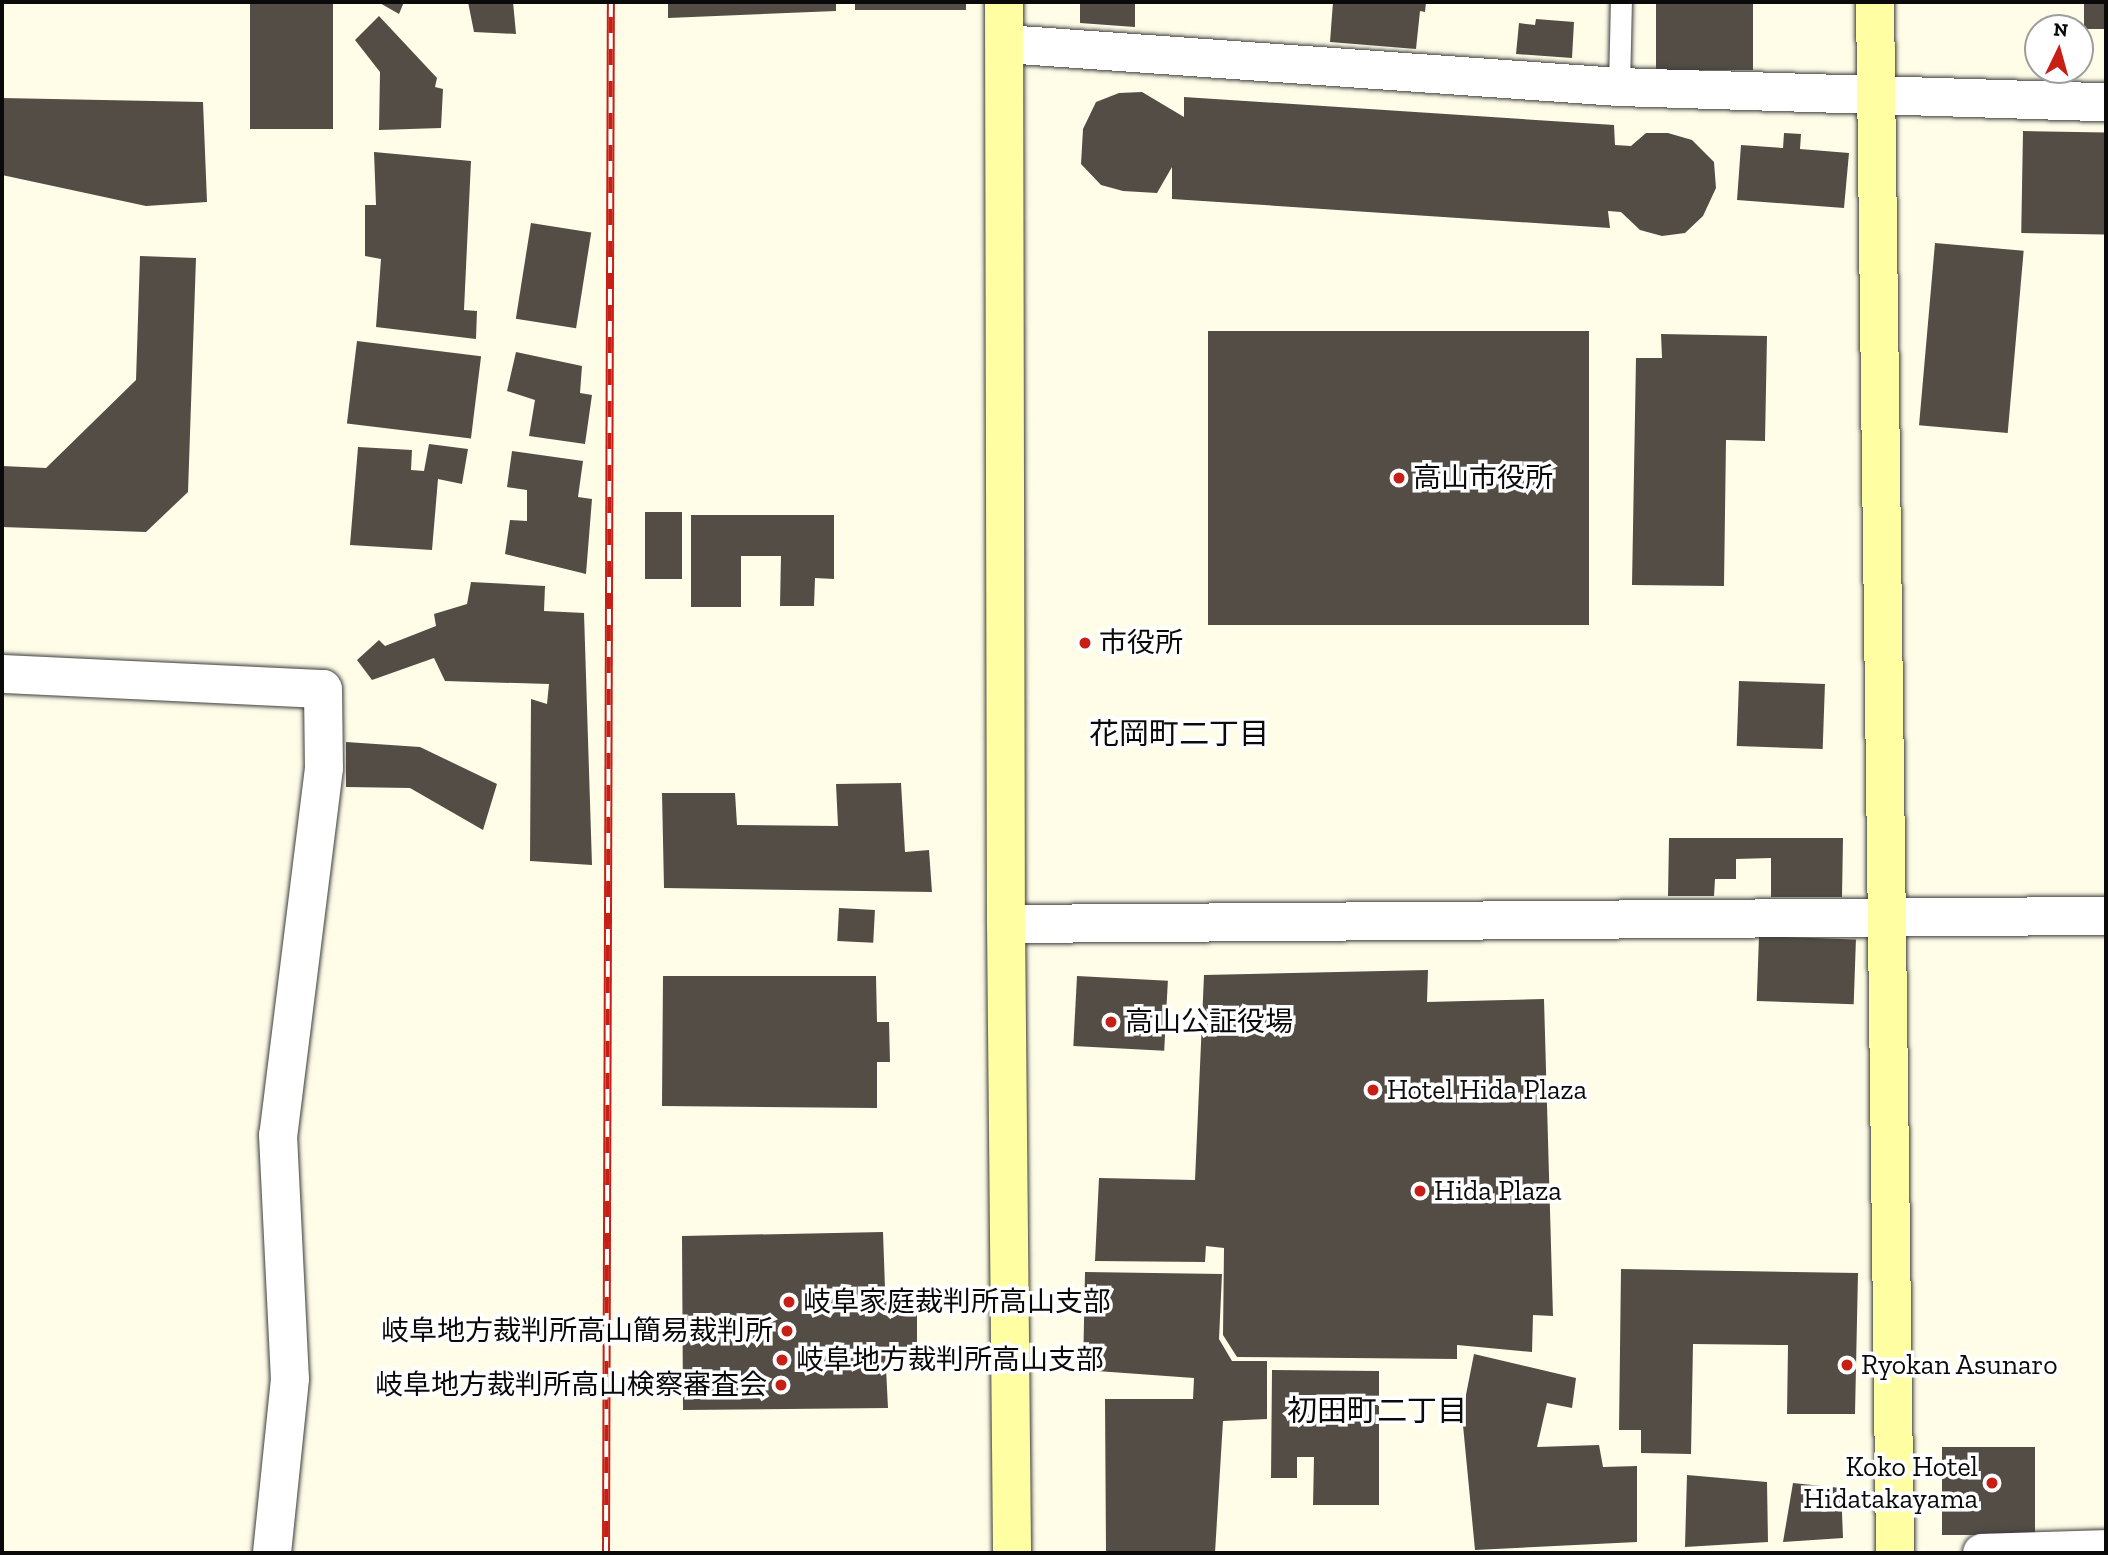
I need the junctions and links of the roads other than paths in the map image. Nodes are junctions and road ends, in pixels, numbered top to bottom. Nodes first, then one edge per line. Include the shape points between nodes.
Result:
1 (1004, 2) edge
2 (1621, 2) edge
3 (1875, 2) edge
4 (1005, 44) junction
5 (1619, 87) junction
6 (1875, 96) junction
7 (2106, 102) edge
8 (2, 674) edge
9 (2106, 916) edge
10 (1885, 919) junction
11 (1006, 924) junction
12 (2106, 1549) edge
13 (272, 1553) edge
14 (1012, 1553) edge
15 (1895, 1553) edge
16 (1982, 1553) edge

1 - 4 street
2 - 5 lane
3 - 6 street
4 - 5 street
4 - 11 street
5 - 6 street
6 - 7 street
6 - 10 street
8 - 13 street via 323,689 324,768 278,1135 290,1379
9 - 10 street
10 - 11 street
10 - 15 street
11 - 14 street
12 - 16 street

